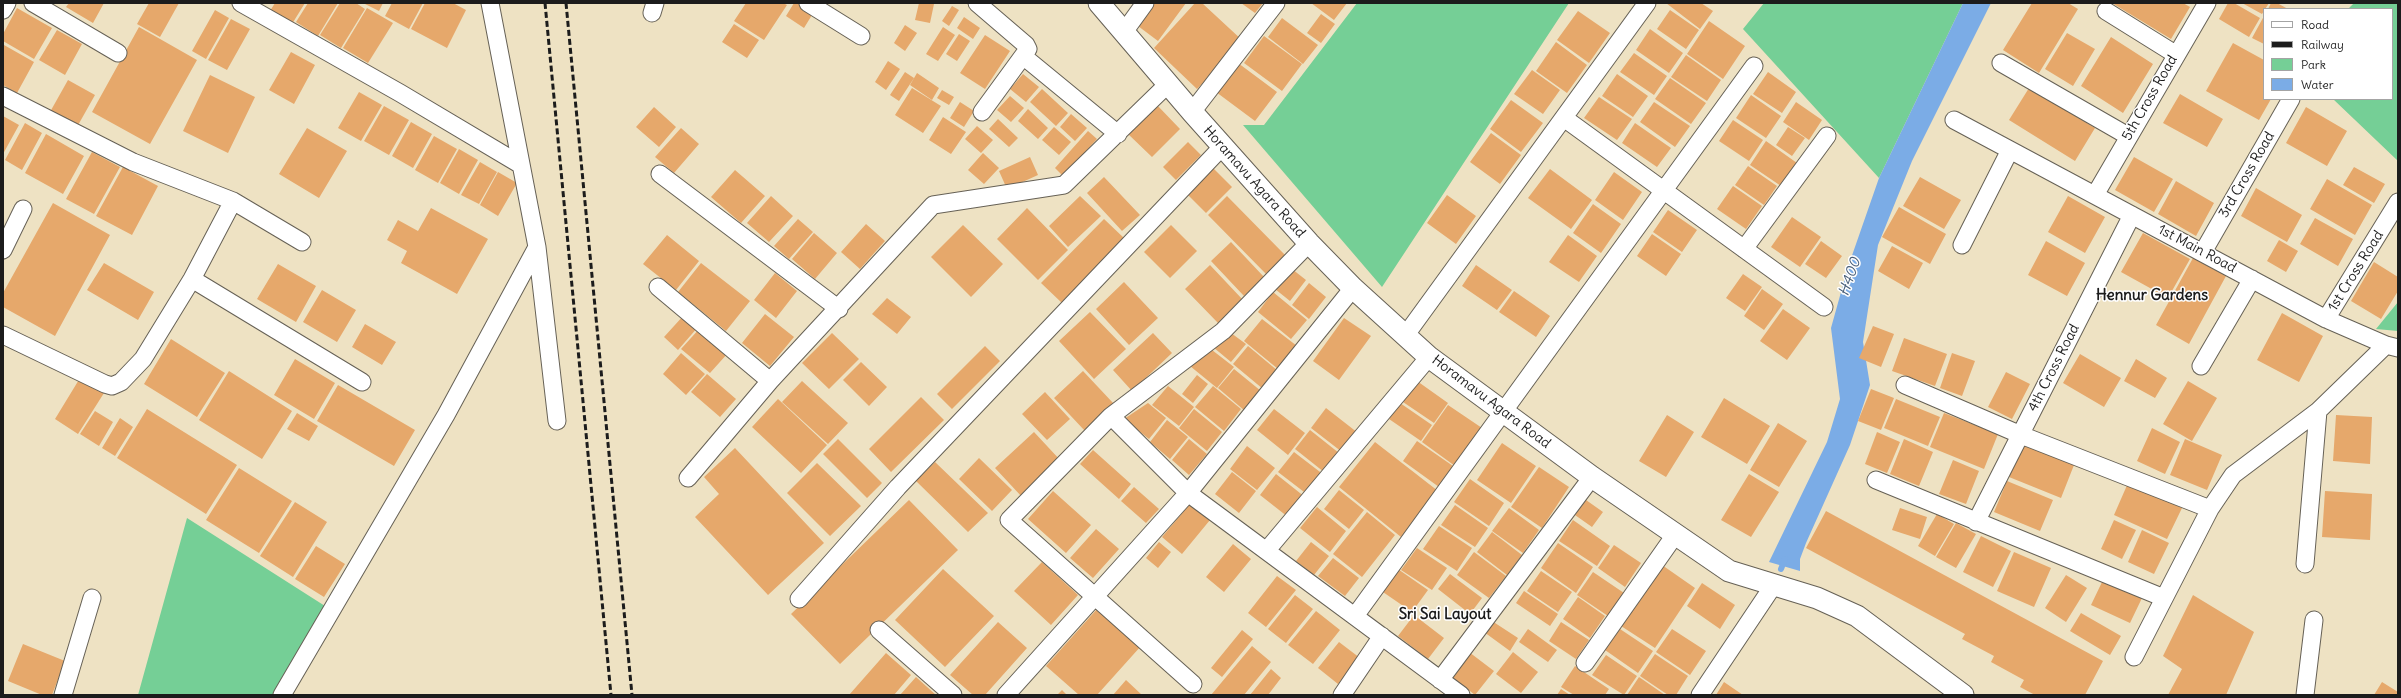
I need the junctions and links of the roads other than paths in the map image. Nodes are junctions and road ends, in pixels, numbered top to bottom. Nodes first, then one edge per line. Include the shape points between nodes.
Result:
1 (7, 3) edge
2 (33, 3) edge
3 (241, 3) edge
4 (475, 3) edge
5 (808, 3) edge
6 (1100, 3) edge
7 (1145, 3) edge
8 (1276, 3) edge
9 (1647, 3) edge
10 (2207, 3) edge
11 (984, 5) edge
12 (490, 7) edge
13 (3, 10) edge
14 (2106, 11) dead end
15 (1124, 32) junction
16 (861, 36) dead end
17 (118, 53) dead end
18 (2175, 54) junction
19 (1023, 56) junction
20 (2001, 63) dead end
21 (1754, 66) dead end
22 (1169, 83) junction
23 (3, 96) edge
24 (2290, 100) edge
25 (982, 112) dead end
26 (1192, 112) junction
27 (1564, 118) junction
28 (1954, 120) dead end
29 (1118, 134) junction
30 (1827, 136) dead end
31 (2128, 136) junction
32 (1222, 147) junction
33 (2010, 150) junction
34 (521, 165) junction
35 (660, 174) dead end
36 (1663, 190) junction
37 (2095, 195) junction
38 (233, 202) junction
39 (2398, 202) edge
40 (23, 209) dead end
41 (2132, 215) junction
42 (302, 242) dead end
43 (1309, 243) junction
44 (1962, 245) dead end
45 (537, 247) junction
46 (1744, 249) junction
47 (3, 250) edge
48 (2203, 252) junction
49 (192, 279) junction
50 (2252, 279) junction
51 (658, 287) dead end
52 (1353, 288) junction
53 (1824, 307) dead end
54 (839, 309) junction
55 (2326, 319) junction
56 (3, 335) edge
57 (1405, 336) junction
58 (2392, 347) edge
59 (1430, 356) junction
60 (2201, 366) dead end
61 (770, 381) junction
62 (362, 382) dead end
63 (1905, 386) dead end
64 (1502, 411) junction
65 (2318, 411) junction
66 (1111, 416) junction
67 (557, 421) dead end
68 (2021, 435) junction
69 (1592, 477) junction
70 (688, 478) dead end
71 (1876, 480) dead end
72 (1188, 493) junction
73 (2210, 509) junction
74 (1976, 522) junction
75 (1675, 535) junction
76 (1267, 550) junction
77 (2305, 564) dead end
78 (1773, 586) junction
79 (1094, 596) junction
80 (92, 598) dead end
81 (2164, 598) junction
82 (799, 599) dead end
83 (1355, 616) junction
84 (2314, 620) dead end
85 (879, 630) dead end
86 (1382, 636) junction
87 (2134, 657) dead end
88 (1585, 663) dead end
89 (1440, 680) junction
90 (1193, 684) dead end
91 (62, 695) edge
92 (282, 695) edge
93 (953, 695) edge
94 (1006, 695) edge
95 (1342, 695) edge
96 (1461, 695) edge
97 (1700, 695) edge
98 (1963, 695) edge
99 (2305, 695) edge

1 - 13 street
2 - 17 street
3 - 34 street
4 - 12 street
5 - 16 street
6 - 15 street, Horamavu Agara Road
7 - 15 street
8 - 26 street
9 - 27 street
10 - 18 street, 5th Cross Road
11 - 19 street via 1026,45 1028,49
12 - 34 street
14 - 18 street
15 - 22 street, Horamavu Agara Road
18 - 31 street, 5th Cross Road
19 - 25 street
19 - 29 street
20 - 31 street
21 - 36 street
22 - 26 street, Horamavu Agara Road
22 - 29 street
23 - 38 street via 133,162
24 - 48 street, 3rd Cross Road
26 - 32 street, Horamavu Agara Road
27 - 36 street
27 - 57 street
28 - 33 street, 1st Main Road
29 - 54 street via 1064,185 933,205
30 - 46 street
31 - 37 street, 5th Cross Road
32 - 43 street, Horamavu Agara Road
32 - 82 street via 898,487
33 - 37 street, 1st Main Road
33 - 44 street
34 - 45 street
35 - 54 street
36 - 46 street
36 - 64 street
37 - 41 street, 1st Main Road
38 - 42 street
38 - 49 street
39 - 55 street, 1st Cross Road
40 - 47 street
41 - 48 street, 1st Main Road
41 - 68 street, 4th Cross Road
43 - 52 street, Horamavu Agara Road
43 - 66 street via 1223,331
45 - 67 street
45 - 92 street via 446,415
46 - 53 street
48 - 50 street, 1st Main Road
49 - 56 street via 143,359 121,382 112,386
49 - 62 street
50 - 55 street, 1st Main Road
50 - 60 street
51 - 61 street
52 - 57 street, Horamavu Agara Road
52 - 72 street
54 - 61 street
55 - 58 street, 1st Main Road
57 - 59 street, Horamavu Agara Road
58 - 65 street
59 - 64 street, Horamavu Agara Road
59 - 76 street
61 - 70 street
63 - 68 street
64 - 69 street, Horamavu Agara Road
64 - 83 street
65 - 73 street via 2233,475
65 - 77 street
66 - 72 street
66 - 79 street via 1009,520
68 - 73 street
68 - 74 street, 4th Cross Road
69 - 75 street, Horamavu Agara Road
69 - 89 street
71 - 74 street
72 - 76 street
72 - 79 street
73 - 81 street
74 - 81 street
75 - 78 street, Horamavu Agara Road via 1729,570
75 - 88 street
76 - 83 street
78 - 97 street
78 - 98 street, Horamavu Agara Road via 1817,598 1857,616
79 - 90 street
79 - 94 street
80 - 91 street
81 - 87 street
83 - 86 street
84 - 99 street
85 - 93 street
86 - 89 street
86 - 95 street
89 - 96 street

